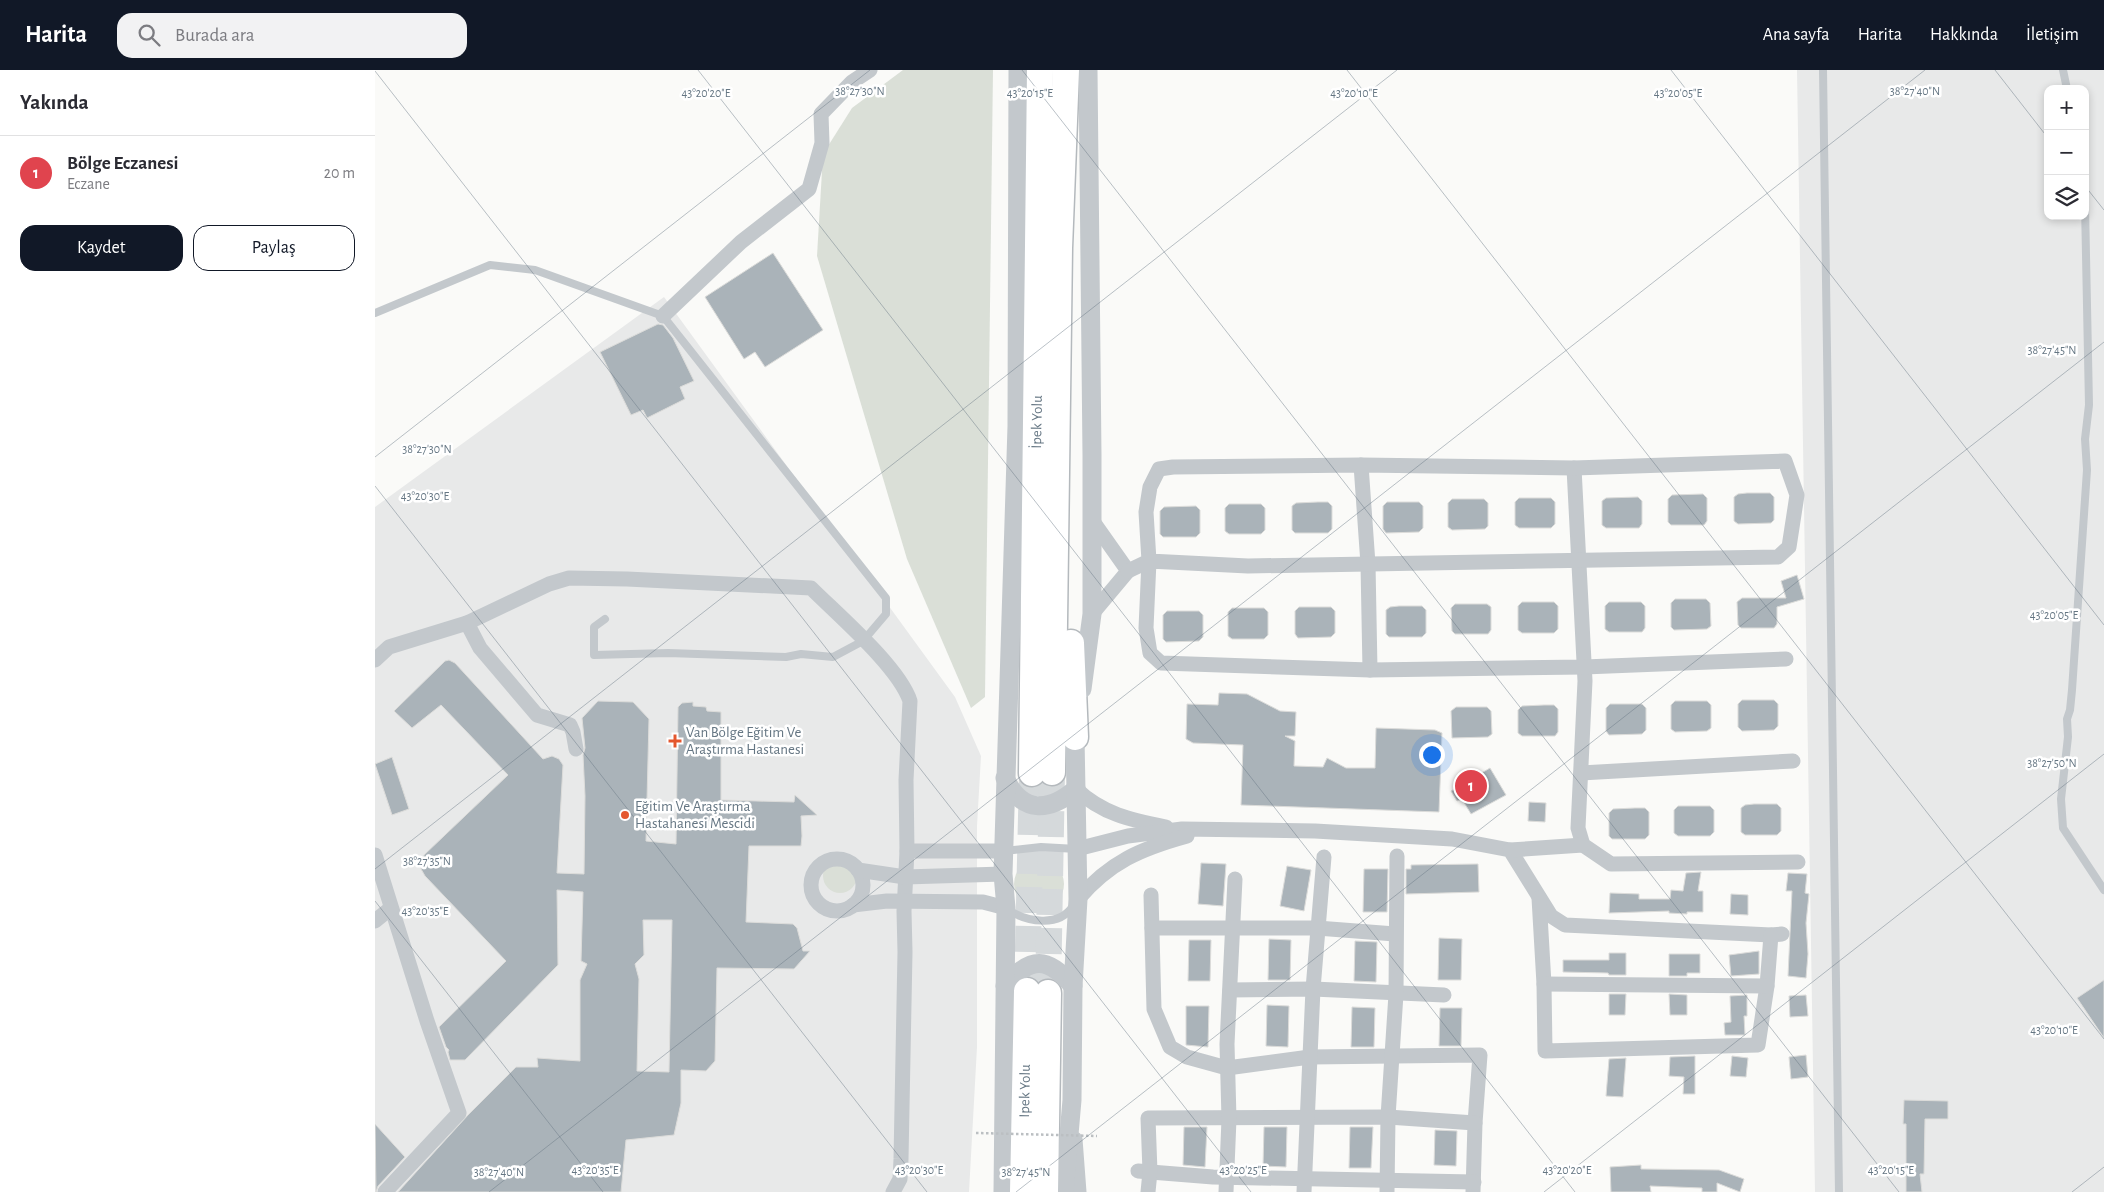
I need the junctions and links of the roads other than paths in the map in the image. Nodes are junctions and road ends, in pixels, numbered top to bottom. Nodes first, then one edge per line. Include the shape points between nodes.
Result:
1 (870, 70) edge
2 (1018, 70) edge
3 (1823, 70) edge
4 (2063, 70) edge
5 (1065, 71) edge
6 (2066, 85) edge
7 (2085, 220) edge
8 (375, 313) edge
9 (663, 316) junction
10 (1361, 465) junction
11 (1574, 468) junction
12 (1092, 520) junction
13 (1149, 561) junction
14 (1580, 562) junction
15 (1368, 564) junction
16 (1128, 571) junction
17 (1092, 614) junction
18 (605, 619) dead end
19 (467, 624) junction
20 (863, 641) junction
21 (1786, 659) dead end
22 (375, 660) edge
23 (1584, 667) junction
24 (1370, 670) junction
25 (1075, 737) junction
26 (575, 749) dead end
27 (1793, 761) dead end
28 (1042, 773) tunnel mouth
29 (1581, 773) junction
30 (1005, 778) junction
31 (1076, 789) junction
32 (1182, 829) junction
33 (1212, 830) junction
34 (1583, 845) junction
35 (1077, 849) junction
36 (1510, 850) junction
37 (907, 851) junction
38 (1005, 851) junction
39 (375, 855) edge
40 (1324, 856) dead end
41 (1397, 856) dead end
42 (1798, 862) dead end
43 (858, 870) junction
44 (1003, 874) junction
45 (905, 877) junction
46 (1235, 880) dead end
47 (2104, 890) edge
48 (1151, 895) dead end
49 (1539, 897) junction
50 (1078, 899) junction
51 (905, 901) junction
52 (853, 905) junction
53 (391, 908) junction
54 (1006, 908) junction
55 (375, 922) edge
56 (1233, 927) junction
57 (1152, 928) junction
58 (1317, 928) junction
59 (1395, 934) junction
60 (1544, 984) junction
61 (1073, 986) junction
62 (1767, 986) junction
63 (1313, 989) junction
64 (1027, 990) junction
65 (1230, 990) junction
66 (1396, 994) junction
67 (1444, 995) dead end
68 (1391, 1056) junction
69 (1310, 1057) junction
70 (1227, 1068) junction
71 (1072, 1100) junction
72 (1308, 1116) junction
73 (1388, 1117) junction
74 (1229, 1119) junction
75 (1475, 1123) junction
76 (1144, 1171) junction
77 (1227, 1185) edge
78 (1305, 1186) edge
79 (1387, 1186) edge
80 (1473, 1187) edge
81 (385, 1192) edge
82 (893, 1192) edge
83 (1003, 1192) edge
84 (1023, 1192) edge
85 (1045, 1192) edge
86 (1064, 1192) edge
87 (1079, 1192) edge
88 (1148, 1192) edge
89 (1839, 1192) edge

1 - 9 street via 852,82 821,114 822,143 809,189 741,242
2 - 30 street via 1017,426
3 - 89 lane
4 - 6 lane
5 - 12 street
5 - 25 highway via 1071,652
5 - 28 highway, İpek Yolu via 1059,248 1056,574
7 - 47 lane via 2087,470 2072,690 2067,719 2069,736 2061,799 2063,828
8 - 9 lane via 490,265 535,270
9 - 20 lane via 886,598 886,614
10 - 11 street
10 - 13 street via 1159,469 1150,487 1146,512
10 - 15 street
11 - 14 street
11 - 14 street via 1785,461 1797,495 1789,547 1778,557
12 - 16 street
12 - 17 street
13 - 15 street via 1248,566
13 - 16 street
13 - 24 street via 1146,628 1150,653 1161,663
14 - 15 street
14 - 23 street
15 - 24 street
16 - 17 street
17 - 25 street
18 - 20 lane via 594,628 594,655 668,652 833,657
19 - 20 street via 549,584 569,578 788,585 811,588
19 - 22 street via 389,647
19 - 26 street via 480,648 537,715 570,725
20 - 37 street via 894,673 910,701
21 - 23 street
23 - 24 street
23 - 29 street
25 - 31 street
27 - 29 street
29 - 34 street via 1578,828
30 - 31 street via 1018,798 1040,807 1053,804
30 - 38 street
31 - 32 street via 1116,816
31 - 35 street
32 - 33 street
32 - 35 street via 1128,836
33 - 36 street via 1315,831 1443,839
33 - 50 street via 1169,841 1121,861 1094,881
34 - 36 street
34 - 42 street via 1611,864
35 - 38 lane via 1041,847
35 - 50 street
36 - 49 street
37 - 38 street
37 - 45 street
38 - 44 street
39 - 53 street
40 - 58 street
41 - 59 street
43 - 45 street
43 - 52 street via 862,894
43 - 52 street via 845,860 828,860 814,872 811,880 814,898 827,910 836,912
44 - 45 street
44 - 54 street
45 - 51 street
46 - 56 street
48 - 57 street
49 - 60 street
49 - 62 street via 1551,916 1565,925 1776,934
50 - 54 lane via 1071,910 1053,920 1023,918
50 - 61 street
51 - 52 street
51 - 54 street via 983,902
51 - 82 street via 901,1159 900,1179
53 - 55 street
53 - 81 street via 459,1113
54 - 64 street
56 - 57 street
56 - 58 street
56 - 65 street
57 - 70 street via 1154,1009 1170,1048 1187,1057
58 - 59 street
58 - 63 street
59 - 66 street
60 - 62 street
60 - 62 street via 1545,1051 1759,1045
61 - 64 street via 1051,965 1038,963 1016,973
61 - 71 street
63 - 65 street
63 - 66 street
63 - 69 street
64 - 83 street
64 - 84 highway, Ipek Yolu
64 - 85 highway, Ipek Yolu
65 - 70 street
66 - 67 street
66 - 68 street
68 - 69 street
68 - 73 street
68 - 75 street via 1480,1055
69 - 70 street
69 - 72 street
70 - 74 street
71 - 86 street
71 - 87 street
72 - 73 street
72 - 74 street
72 - 78 street
73 - 75 street
73 - 79 street
74 - 76 street via 1148,1118
74 - 77 street
75 - 80 street
76 - 77 street
76 - 88 street
77 - 78 street
78 - 79 street
79 - 80 street

